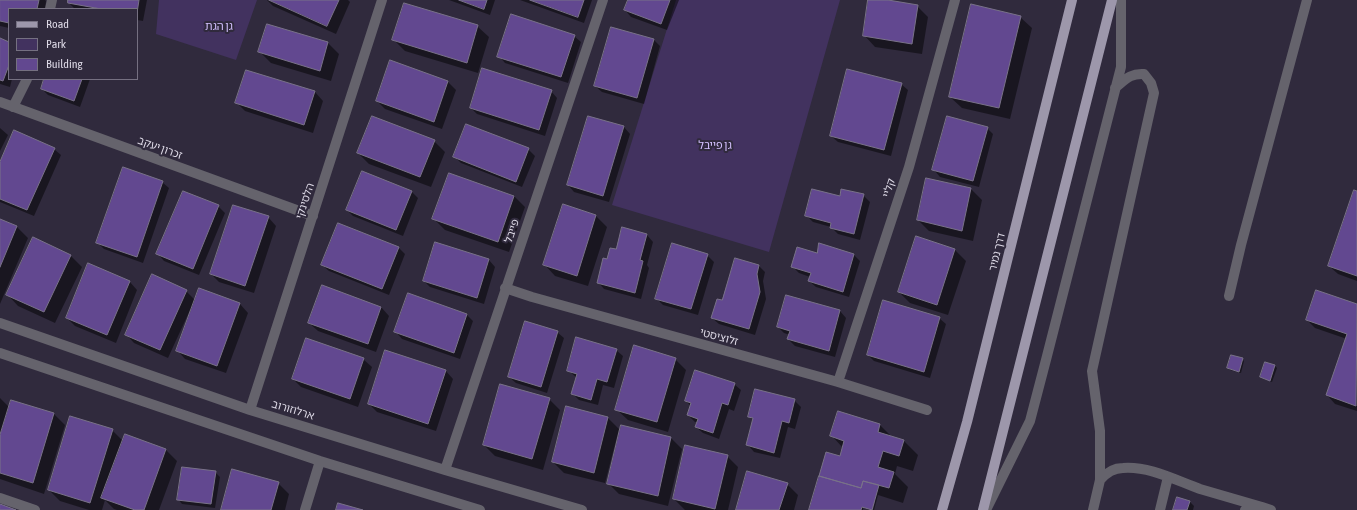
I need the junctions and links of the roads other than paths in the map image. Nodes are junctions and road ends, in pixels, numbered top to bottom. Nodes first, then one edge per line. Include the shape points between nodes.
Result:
1 (382, 0) edge
2 (603, 0) edge
3 (955, 0) edge
4 (1072, 0) edge
5 (1112, 0) edge
6 (1121, 0) edge
7 (1307, 0) edge
8 (26, 80) edge
9 (1115, 88) junction
10 (0, 102) edge
11 (13, 107) junction
12 (313, 216) junction
13 (505, 288) junction
14 (1229, 296) dead end
15 (0, 323) edge
16 (0, 353) edge
17 (838, 382) junction
18 (250, 410) junction
19 (927, 410) dead end
20 (320, 461) junction
21 (445, 470) junction
22 (1168, 477) junction
23 (1100, 480) junction
24 (0, 498) edge
25 (1266, 508) edge
26 (35, 510) edge
27 (305, 510) edge
28 (480, 510) edge
29 (582, 510) edge
30 (942, 510) edge
31 (983, 510) edge
32 (986, 510) edge
33 (1093, 510) edge
34 (1160, 510) edge
35 (1245, 510) edge

1 - 12 street, הלסינקי
2 - 13 street, פייבל
3 - 17 street, קליי via 909,167
4 - 30 main road, דרך נמיר via 967,422
5 - 31 main road
6 - 9 street via 1121,67
7 - 14 street
8 - 11 street
9 - 23 street via 1128,77 1144,74 1151,83 1154,93 1092,370 1100,431
9 - 32 street via 1030,421
10 - 11 street, זכרון יעקב
11 - 12 street, זכרון יעקב
12 - 18 street, הלסינקי
13 - 17 street, זלוציסטי
13 - 21 street, פייבל
15 - 18 street, ארלוזורוב
16 - 20 street
17 - 19 street, זלוציסטי
18 - 21 street, ארלוזורוב
20 - 27 street
20 - 28 street
21 - 29 street, ארלוזורוב
22 - 23 street via 1149,471 1123,468 1106,473
22 - 25 street
22 - 34 street
23 - 33 street
24 - 26 street
25 - 35 street

